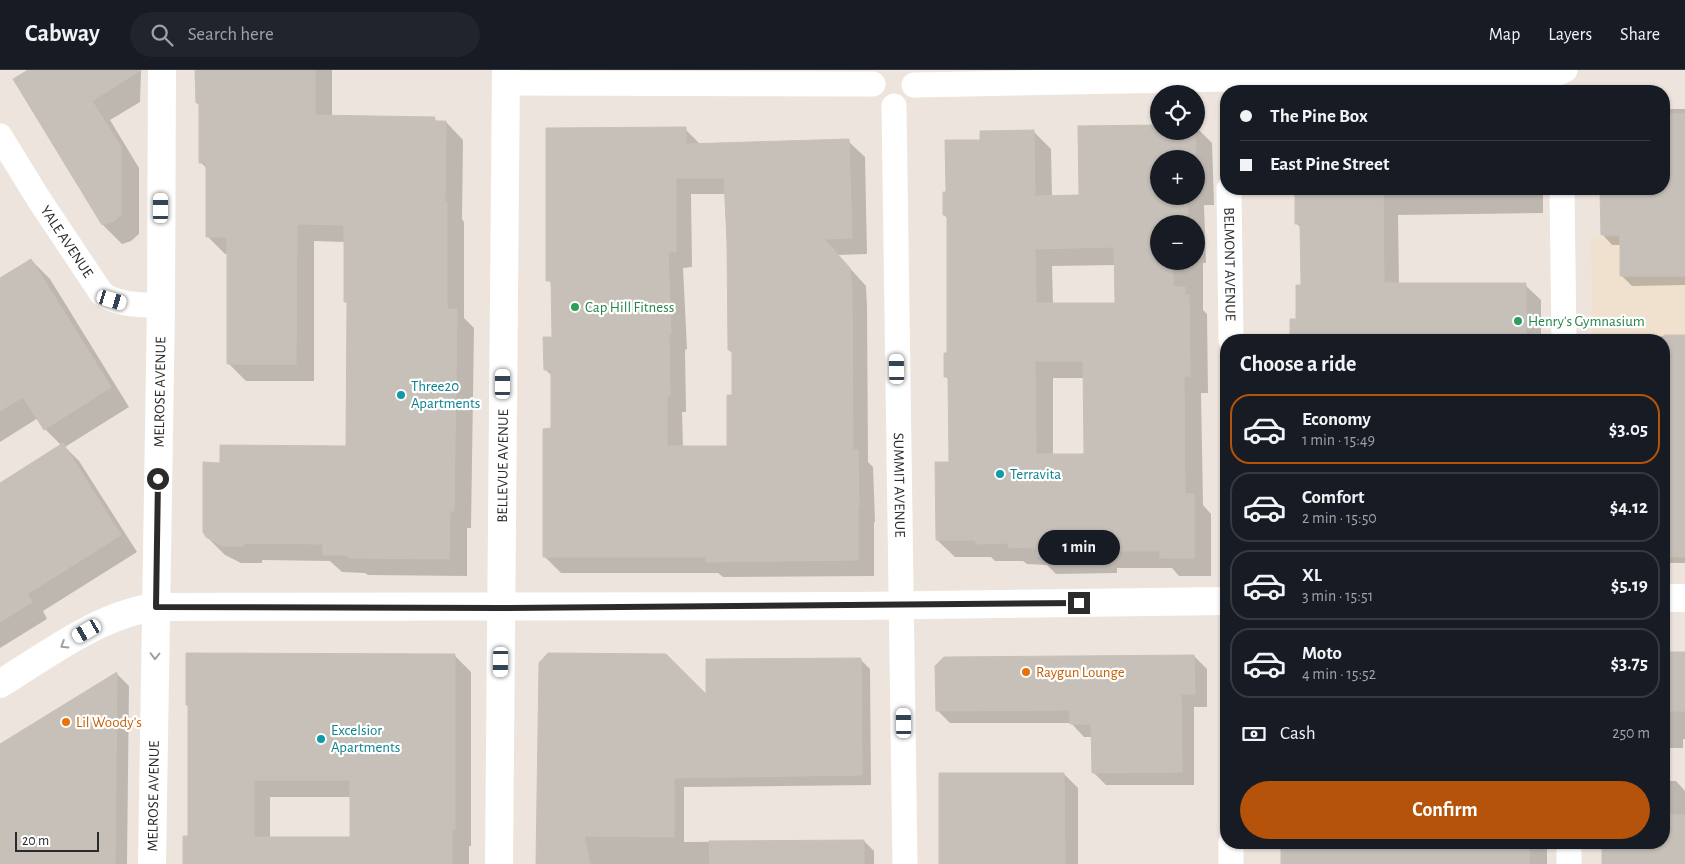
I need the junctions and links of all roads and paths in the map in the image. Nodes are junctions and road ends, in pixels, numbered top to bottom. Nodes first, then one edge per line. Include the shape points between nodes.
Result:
1 (162, 70) edge
2 (506, 76) edge
3 (1564, 76) edge
4 (877, 77) edge
5 (910, 78) edge
6 (1228, 80) edge
7 (894, 106) junction
8 (0, 136) edge
9 (1229, 195) edge
10 (1562, 195) edge
11 (161, 306) junction
12 (1231, 334) edge
13 (1564, 334) edge
14 (1670, 598) edge
15 (1685, 598) edge
16 (1220, 601) edge
17 (901, 605) junction
18 (156, 607) junction
19 (502, 608) junction
20 (0, 684) edge
21 (1231, 849) edge
22 (1569, 849) edge
23 (152, 864) edge
24 (499, 864) edge
25 (905, 864) edge
26 (1231, 864) edge
27 (1569, 864) edge

1 - 11 street, MELROSE AVENUE
2 - 4 street
2 - 19 street, BELLEVUE AVENUE
3 - 6 street via 1532,79
4 - 7 street via 877,98
5 - 6 street
5 - 7 street via 912,95
7 - 17 street, SUMMIT AVENUE
8 - 11 street, YALE AVENUE via 102,294 123,304
9 - 12 street, BELMONT AVENUE
10 - 13 street
11 - 18 street, MELROSE AVENUE
14 - 15 street
16 - 17 street
17 - 19 street
17 - 25 street, SUMMIT AVENUE
18 - 19 street
18 -> 20 street via 120,615 97,625
18 -> 23 street, MELROSE AVENUE
19 - 24 street, BELLEVUE AVENUE
21 - 26 street
22 - 27 street

